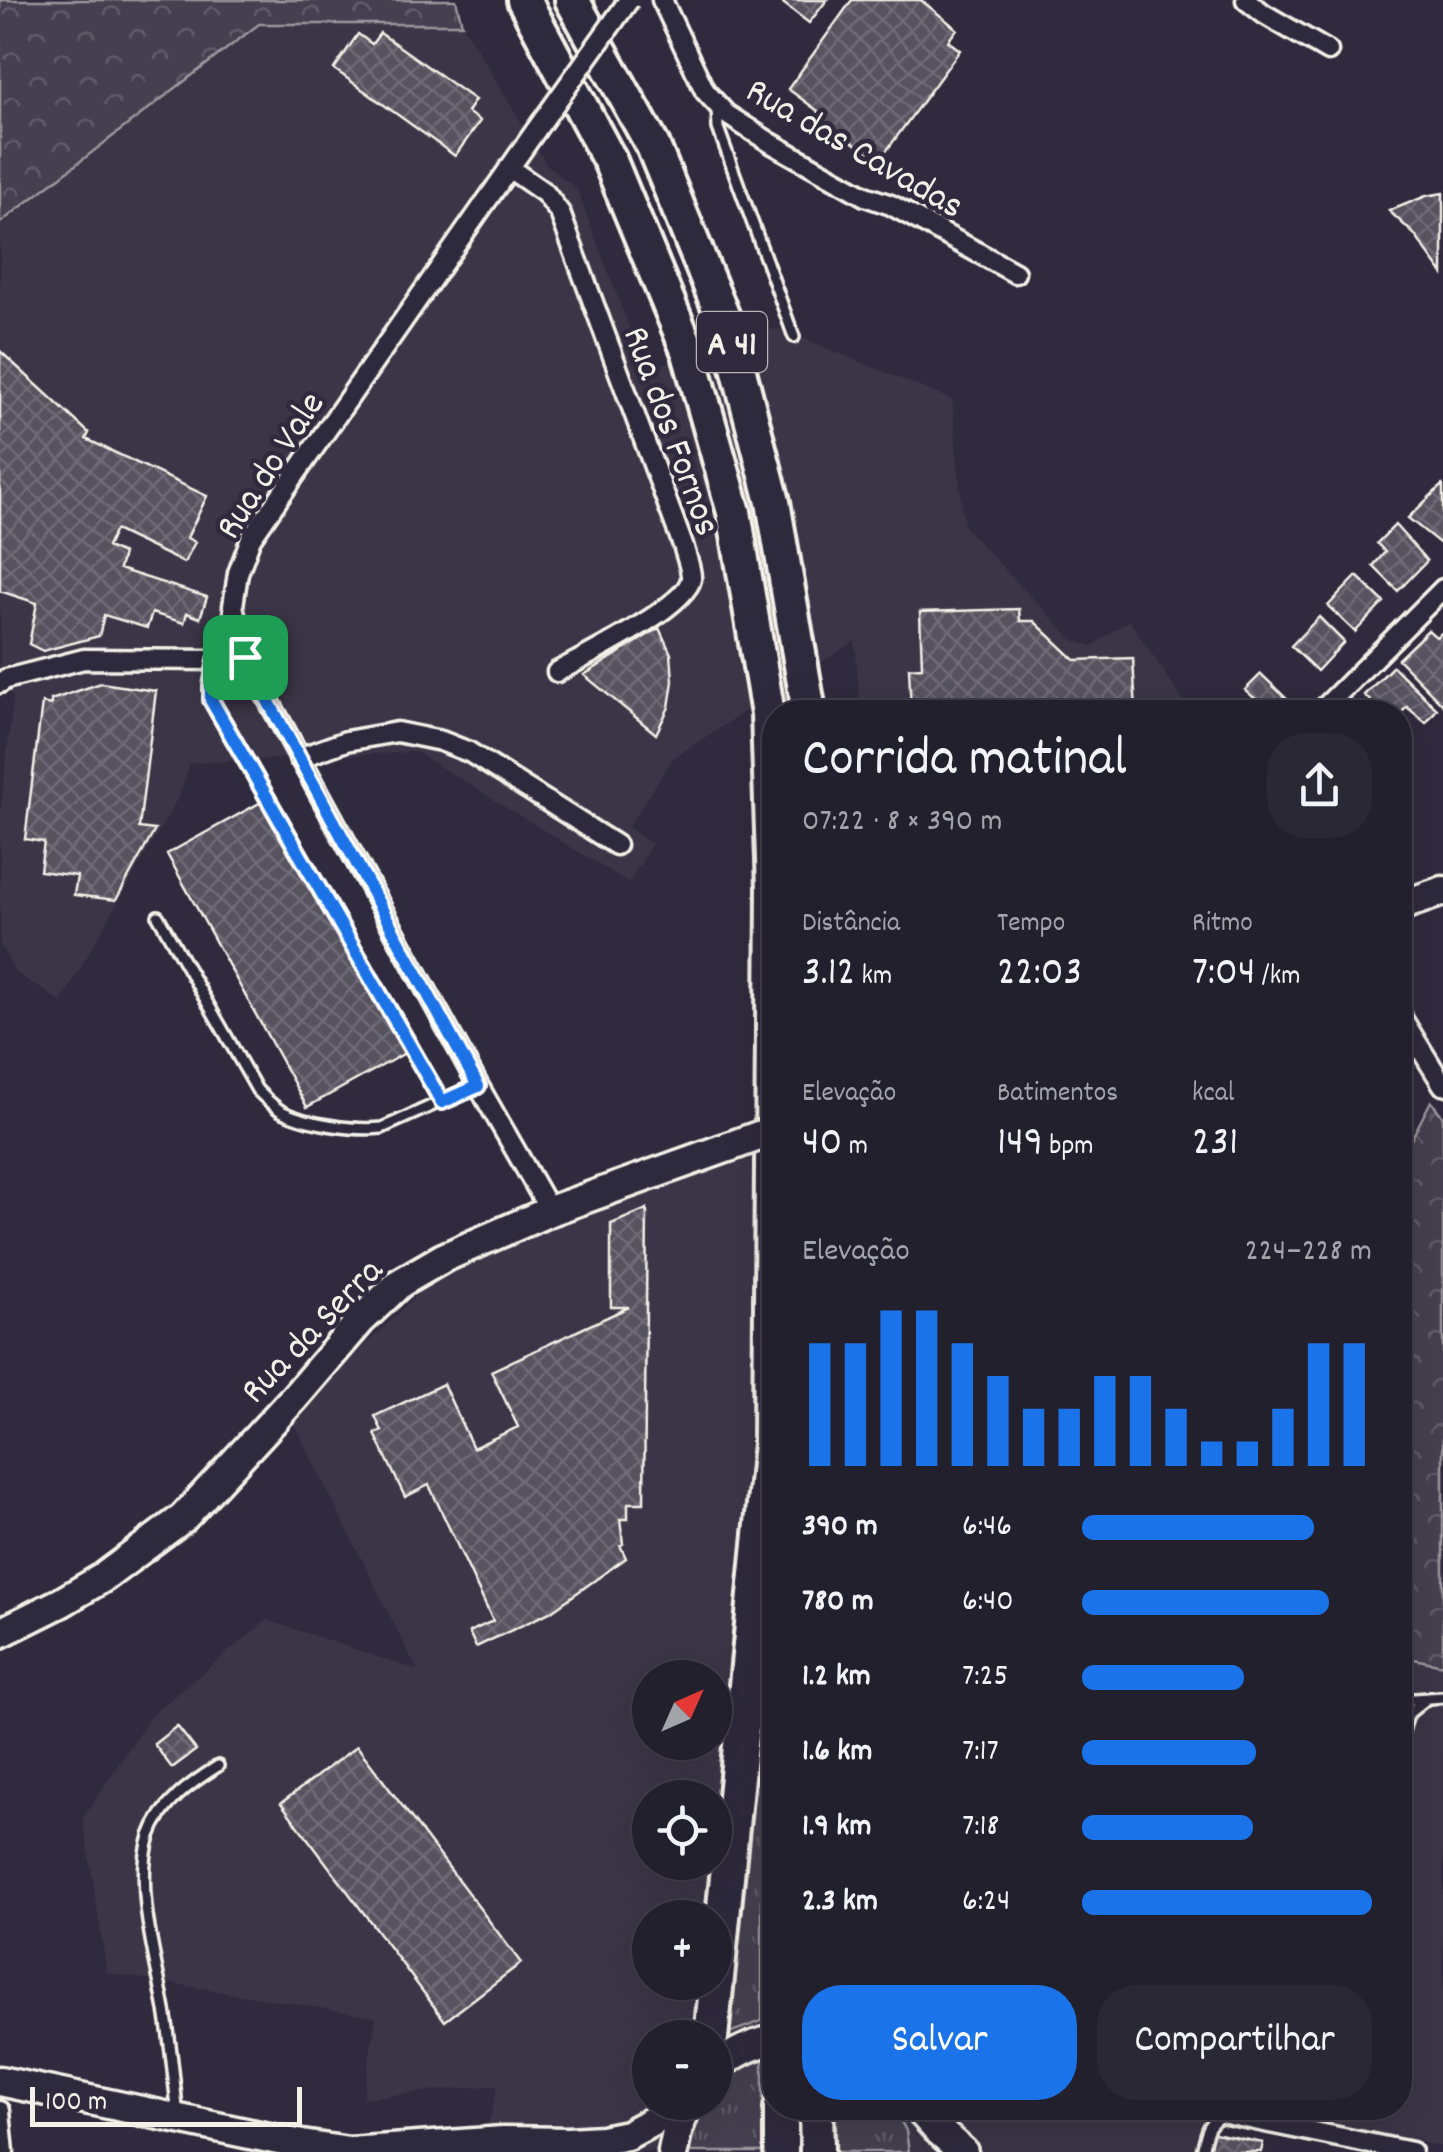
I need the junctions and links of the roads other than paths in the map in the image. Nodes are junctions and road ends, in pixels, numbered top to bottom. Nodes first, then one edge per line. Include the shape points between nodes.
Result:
1 (524, 0) edge
2 (572, 0) edge
3 (629, 0) edge
4 (662, 0) edge
5 (1246, 0) edge
6 (1328, 51) dead end
7 (717, 104) junction
8 (509, 168) junction
9 (1014, 273) dead end
10 (794, 338) dead end
11 (1443, 589) edge
12 (245, 657) junction
13 (216, 660) junction
14 (557, 672) dead end
15 (0, 684) edge
16 (766, 700) edge
17 (807, 700) edge
18 (1332, 700) edge
19 (300, 758) junction
20 (616, 844) dead end
21 (1443, 891) edge
22 (1412, 902) edge
23 (158, 916) dead end
24 (1412, 1034) edge
25 (1442, 1080) edge
26 (478, 1086) junction
27 (442, 1102) junction
28 (762, 1135) edge
29 (550, 1211) junction
30 (762, 1541) edge
31 (0, 1633) edge
32 (1443, 1696) edge
33 (1427, 1698) junction
34 (1412, 1699) edge
35 (1412, 1710) edge
36 (218, 1766) dead end
37 (723, 2020) edge
38 (762, 2042) edge
39 (732, 2050) edge
40 (0, 2080) edge
41 (0, 2111) edge
42 (179, 2119) junction
43 (655, 2120) edge
44 (679, 2120) edge
45 (781, 2120) edge
46 (816, 2120) edge
47 (920, 2120) edge
48 (929, 2120) edge
49 (1213, 2120) edge
50 (1255, 2120) edge
51 (568, 2142) junction
52 (502, 2146) edge
53 (4, 2152) edge
54 (603, 2152) edge
55 (673, 2152) edge
56 (781, 2152) edge
57 (817, 2152) edge
58 (927, 2152) edge
59 (963, 2152) edge
60 (1202, 2152) edge
61 (1410, 2152) edge

1 - 16 highway, A 41 via 610,161 690,353 734,512
2 - 17 highway, A 41 via 653,146 729,332 773,502
3 - 8 street, Rua do Vale, bridge
4 - 7 street, Rua das Cavadas
5 - 6 street
7 - 9 street, Rua das Cavadas via 834,178
7 - 10 lane via 718,128
8 - 12 street, Rua do Vale via 251,538 233,606
8 - 14 street, Rua dos Fornos via 545,193 560,213 691,578 658,614
11 - 18 street
12 - 13 street
12 - 19 street, Rua do Vale
13 - 15 street via 84,659
13 - 27 lane via 211,700
19 - 20 street via 397,732 440,741 469,752
19 - 26 street, Rua do Vale
21 - 22 main road
23 - 27 lane via 258,1090 282,1112 368,1130
24 - 25 street
26 - 27 lane
26 - 29 street, Rua do Vale
28 - 29 main road, Rua da Serra, bridge
29 - 31 main road, Rua da Serra via 400,1283 183,1518 104,1577
30 - 37 highway
32 - 33 lane
33 - 34 lane
33 - 35 lane
36 - 42 lane via 170,1803 150,1835 145,1877
38 - 39 main road
40 - 42 main road
41 - 53 street
42 - 52 main road via 349,2152
43 - 51 main road via 627,2136
44 - 55 main road
45 - 56 highway
46 - 57 highway
47 - 58 main road
48 - 59 main road
49 - 60 lane
50 - 61 street
51 - 52 main road
51 - 54 main road

